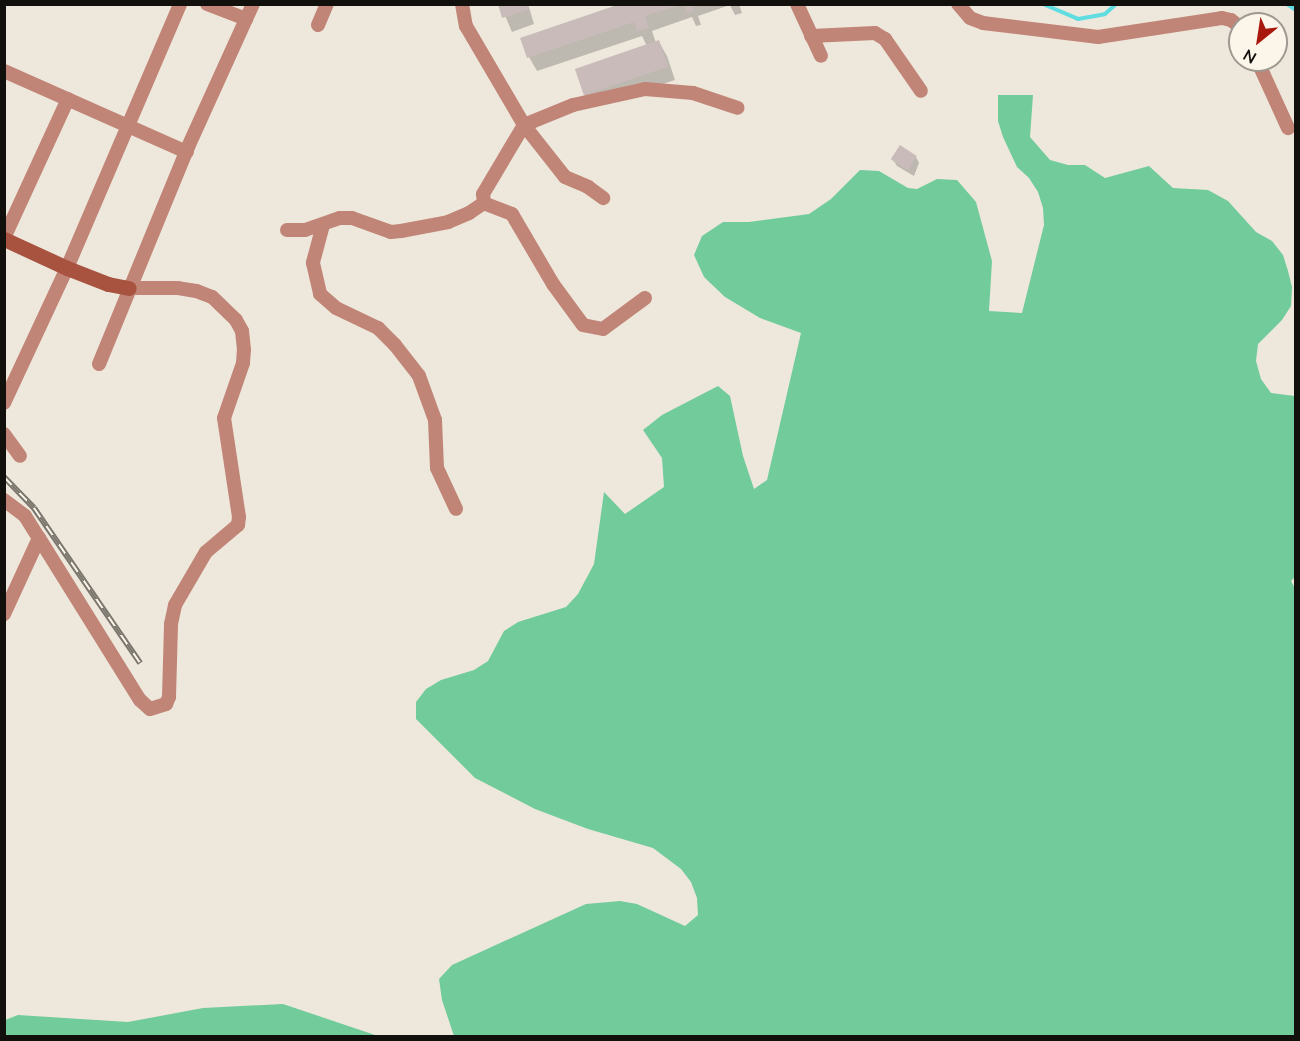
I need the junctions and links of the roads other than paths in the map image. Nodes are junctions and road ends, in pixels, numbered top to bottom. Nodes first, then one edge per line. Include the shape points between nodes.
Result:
1 (180, 4) edge
2 (207, 4) edge
3 (253, 4) edge
4 (327, 4) edge
5 (462, 4) edge
6 (797, 4) edge
7 (958, 4) edge
8 (1228, 19) edge
9 (246, 20) junction
10 (318, 25) dead end
11 (811, 36) junction
12 (821, 56) dead end
13 (4, 71) edge
14 (1262, 72) edge
15 (921, 91) dead end
16 (68, 99) junction
17 (738, 108) dead end
18 (524, 125) junction
19 (128, 126) junction
20 (1288, 128) dead end
21 (187, 152) junction
22 (603, 198) dead end
23 (484, 203) junction
24 (323, 225) junction
25 (287, 230) dead end
26 (4, 238) edge
27 (67, 268) junction
28 (129, 288) junction
29 (645, 298) dead end
30 (99, 364) dead end
31 (4, 402) edge
32 (4, 434) edge
33 (20, 456) dead end
34 (4, 500) edge
35 (456, 509) dead end
36 (39, 538) junction
37 (4, 614) edge

1 - 19 street
2 - 9 street
3 - 9 street
4 - 10 street
5 - 18 street via 466,26
6 - 11 street
7 - 8 street via 970,18 983,23 1098,37
9 - 21 street
11 - 12 street
11 - 15 street via 875,33 885,39
13 - 16 street
14 - 20 street
16 - 19 street
16 - 26 street
17 - 18 street via 693,93 645,89 573,105
18 - 22 street via 565,177
18 - 23 street via 483,194
19 - 21 street
19 - 27 street
21 - 28 street
23 - 24 street via 448,222 401,231 392,232 352,218
23 - 29 street via 512,214 553,284 584,325 603,329
24 - 25 street
24 - 35 street via 313,263 320,294 336,308 378,328 415,370 435,420 437,468
26 - 27 street
27 - 28 street
27 - 31 street
28 - 30 street
28 - 36 street via 178,288 212,297 236,320 244,350 224,418 238,525 206,552 175,605 170,697 166,704 150,709 140,700
32 - 33 street
34 - 36 street via 25,516
36 - 37 street

